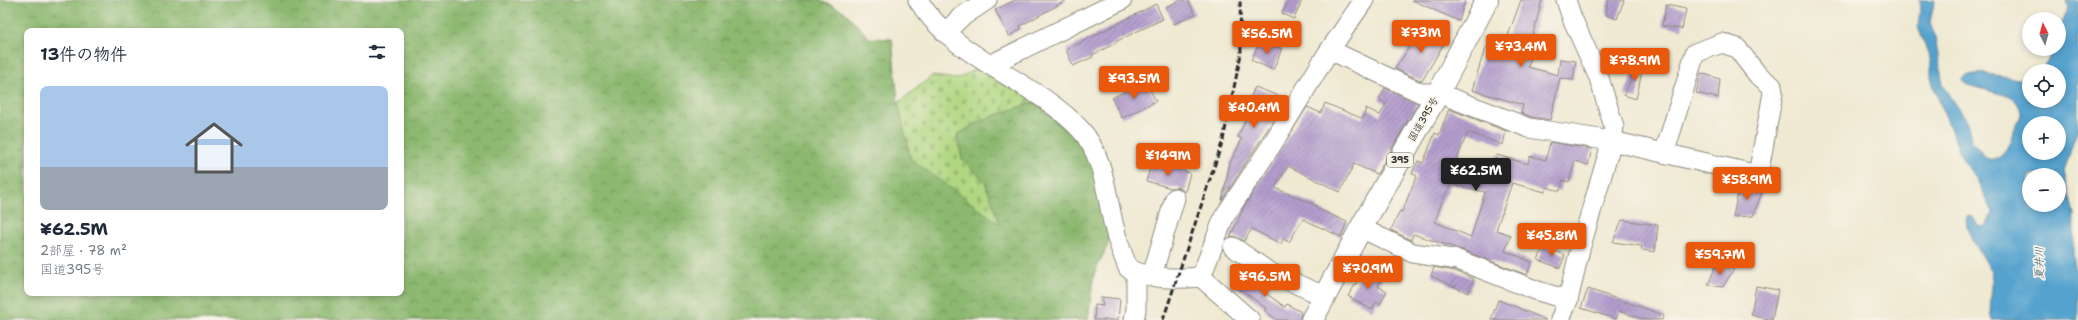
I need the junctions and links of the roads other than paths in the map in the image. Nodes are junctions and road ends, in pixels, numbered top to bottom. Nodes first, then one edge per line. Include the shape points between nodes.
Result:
1 (918, 0) edge
2 (987, 0) edge
3 (1122, 0) edge
4 (1364, 0) edge
5 (1487, 0) edge
6 (1566, 0) edge
7 (945, 32) junction
8 (1330, 50) junction
9 (990, 65) junction
10 (1438, 93) junction
11 (1612, 141) junction
12 (1665, 151) dead end
13 (1175, 198) dead end
14 (1361, 228) junction
15 (1233, 248) dead end
16 (1144, 274) junction
17 (1201, 277) junction
18 (1324, 296) junction
19 (1568, 300) junction
20 (1134, 320) edge
21 (1250, 320) edge
22 (1312, 320) edge
23 (1560, 320) edge

1 - 7 street via 927,14
2 - 7 street via 960,18
3 - 9 street
4 - 8 street
5 - 10 highway, 国道395号 / 395
6 - 11 street via 1599,78 1614,126
7 - 9 street
8 - 10 street via 1421,93
8 - 17 street via 1224,217
9 - 16 street via 1030,89 1081,130 1098,157 1116,234 1128,268
10 - 11 street via 1529,128
10 - 14 highway, 国道395号 / 395
11 - 12 street via 1758,175 1773,93 1772,86 1749,65 1737,48 1722,43 1695,53
11 - 19 street via 1580,249
13 - 16 street
14 - 18 highway, 国道395号 / 395
14 - 19 street via 1413,253 1458,260 1538,292
15 - 18 street via 1269,272
16 - 17 street via 1177,279
16 - 20 street
17 - 21 street
18 - 22 highway, 国道395号 / 395
19 - 23 street

